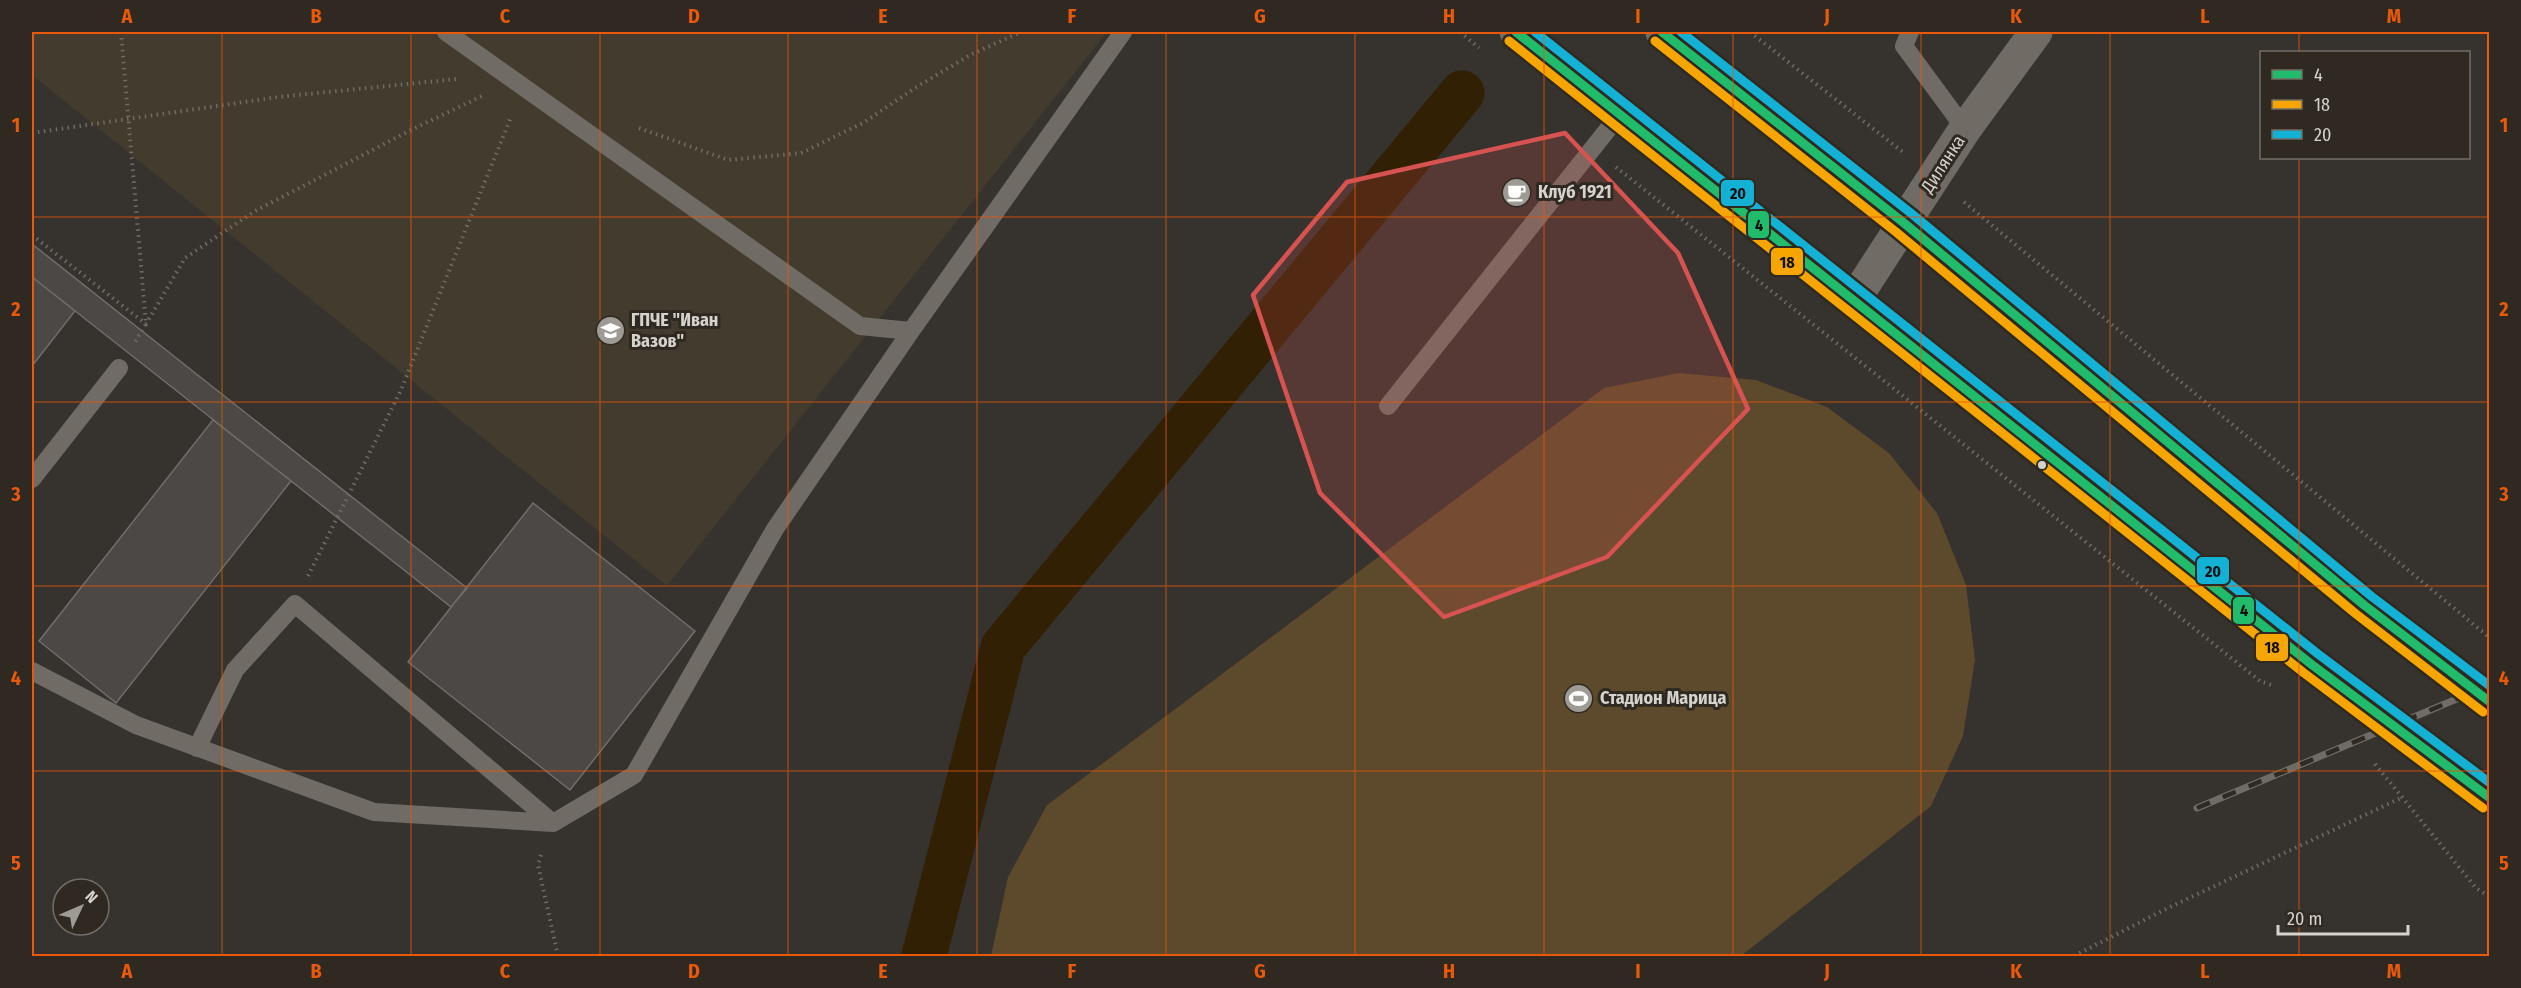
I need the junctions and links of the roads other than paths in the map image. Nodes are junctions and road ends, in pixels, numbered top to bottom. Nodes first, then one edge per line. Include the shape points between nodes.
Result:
1 (446, 32) edge
2 (1123, 32) edge
3 (1516, 32) edge
4 (1662, 32) edge
5 (1910, 32) edge
6 (2036, 32) edge
7 (1620, 114) junction
8 (1965, 129) junction
9 (1904, 223) junction
10 (1854, 300) junction
11 (911, 331) junction
12 (119, 368) road end
13 (1388, 406) dead end
14 (32, 479) edge
15 (32, 671) edge
16 (2490, 702) edge
17 (197, 748) junction
18 (2490, 798) edge
19 (553, 823) junction

1 - 11 lane via 860,326
2 - 11 lane
3 - 7 main road
4 - 9 main road
5 - 8 lane via 1904,46
6 - 8 street, Дилянка
7 - 10 main road
7 - 13 lane
8 - 9 street, Дилянка
9 - 10 street, Дилянка
9 - 16 main road via 2364,605
10 - 18 main road via 2311,664
11 - 19 lane via 775,529 634,775
12 - 14 lane
15 - 17 lane via 136,725
17 - 19 lane via 374,812
17 - 19 lane via 235,670 295,604

